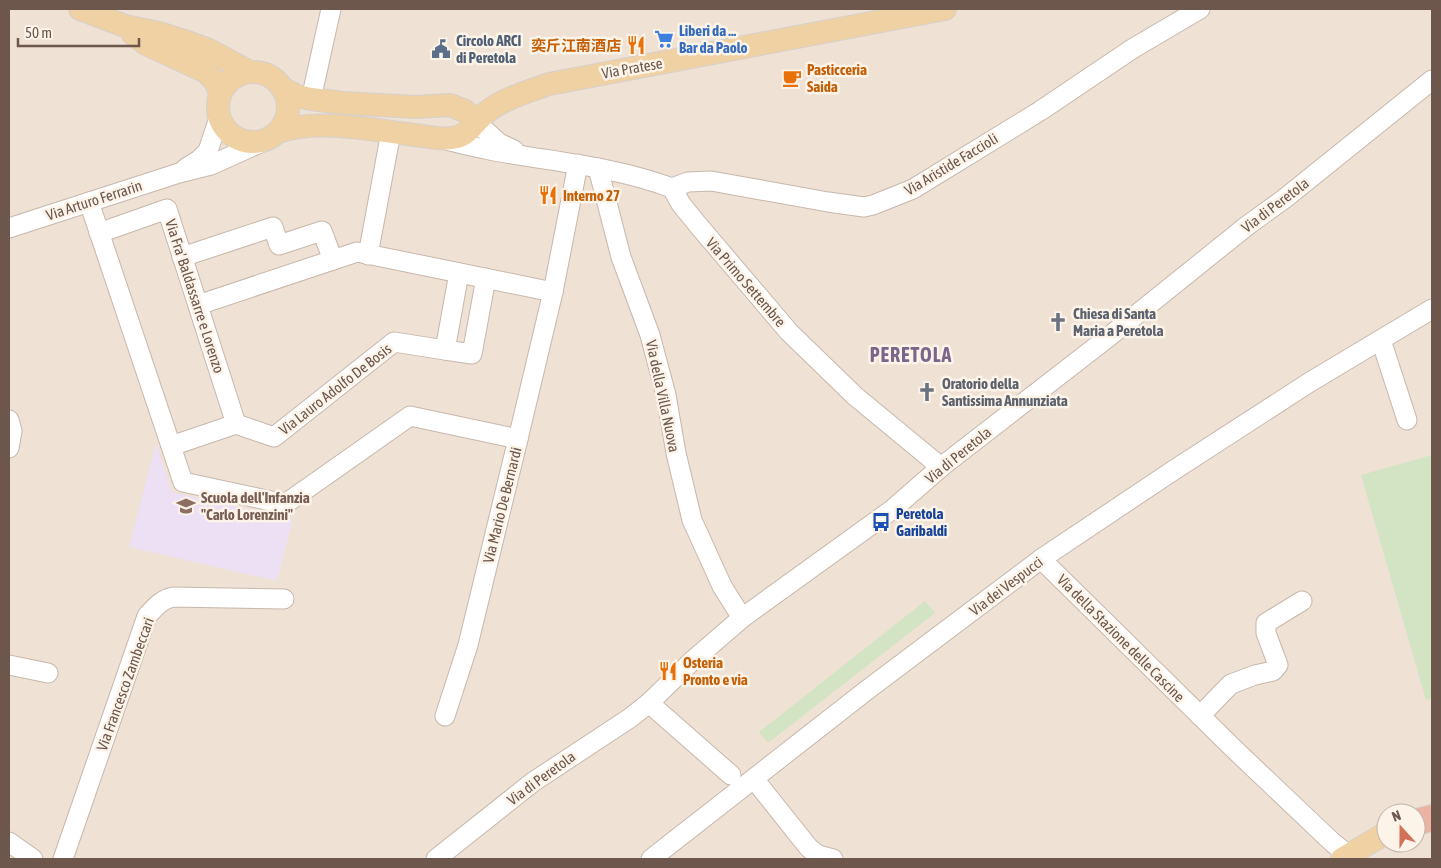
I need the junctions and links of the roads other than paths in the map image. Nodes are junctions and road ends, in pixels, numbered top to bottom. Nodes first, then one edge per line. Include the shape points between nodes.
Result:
1 (80, 9) edge
2 (331, 9) edge
3 (945, 9) edge
4 (1200, 9) edge
5 (125, 26) junction
6 (250, 72) junction
7 (1432, 80) edge
8 (282, 88) junction
9 (220, 92) junction
10 (311, 99) junction
11 (219, 118) junction
12 (476, 122) junction
13 (391, 132) junction
14 (269, 137) junction
15 (443, 139) junction
16 (526, 156) junction
17 (578, 164) junction
18 (598, 168) junction
19 (178, 173) junction
20 (672, 188) junction
21 (89, 202) junction
22 (9, 228) edge
23 (99, 233) junction
24 (368, 255) junction
25 (182, 257) junction
26 (332, 260) junction
27 (459, 273) junction
28 (486, 278) junction
29 (552, 292) junction
30 (198, 305) junction
31 (1432, 309) edge
32 (1381, 340) junction
33 (445, 350) junction
34 (9, 420) edge
35 (1407, 420) dead end
36 (236, 424) junction
37 (518, 438) junction
38 (171, 446) junction
39 (9, 448) edge
40 (941, 467) junction
41 (1041, 559) junction
42 (284, 599) dead end
43 (1302, 600) dead end
44 (742, 618) junction
45 (9, 665) edge
46 (48, 673) dead end
47 (649, 703) junction
48 (445, 716) dead end
49 (1200, 716) junction
50 (731, 775) dead end
51 (754, 780) junction
52 (1376, 840) edge
53 (9, 842) edge
54 (1348, 858) edge
55 (33, 859) edge
56 (63, 859) edge
57 (436, 859) edge
58 (651, 859) edge
59 (833, 859) edge

1 - 5 main road
2 - 10 street
3 - 12 main road, Via Pratese via 549,84 509,99
4 - 20 street, Via Aristide Faccioli via 913,189 873,205 864,207 828,202 711,180 688,182
5 - 6 main road via 190,43
5 - 9 main road via 146,44 206,72 215,80
6 - 8 main road via 267,75
6 - 9 main road via 232,79
7 - 40 street, Via di Peretola
8 - 10 main road
8 - 14 main road via 287,100 284,125
9 - 11 main road
10 - 12 main road via 385,106 450,105 465,111
11 - 14 main road via 225,129 237,139 246,142
11 - 19 street, Via Arturo Ferrarin via 208,151
12 - 15 main road, Via Pratese via 462,136
12 - 16 street via 499,143
13 - 14 main road, Via Pratese via 305,125 291,127
13 - 15 main road, Via Pratese
13 - 24 street
14 - 19 street, Via Arturo Ferrarin via 211,165
15 - 16 street
16 - 17 street
17 - 18 street
17 - 29 street, Via Mario De Bernardi
18 - 20 street
18 - 44 street, Via della Villa Nuova via 621,257 650,335 692,520 722,586
19 - 21 street, Via Arturo Ferrarin
20 - 40 street, Via Primo Settembre via 698,225 789,332 855,396
21 - 22 street, Via Arturo Ferrarin
21 - 23 street
23 - 25 street, Via Fra' Baldassarre e Lorenzo via 167,209
23 - 38 street
24 - 26 street via 357,252
24 - 27 street
25 - 26 street via 273,227 279,245 322,231
25 - 30 street, Via Fra' Baldassarre e Lorenzo
26 - 30 street
27 - 28 street
27 - 33 street
28 - 29 street
28 - 33 street via 472,354
29 - 37 street, Via Mario De Bernardi
30 - 36 street, Via Fra' Baldassarre e Lorenzo
31 - 32 street, Via dei Vespucci
32 - 35 street
32 - 41 street, Via dei Vespucci via 1295,392
33 - 36 street, Via Lauro Adolfo De Bosis via 394,342 274,437
34 - 39 street via 12,431
36 - 38 street
37 - 38 street via 410,416 285,504 183,482
37 - 48 street, Via Mario De Bernardi via 468,645
40 - 44 street, Via di Peretola via 893,509
41 - 49 street, Via della Stazione delle Cascine
41 - 51 street, Via dei Vespucci
42 - 56 street, Via Francesco Zambeccari via 173,597 167,598 147,616
43 - 49 street via 1266,623 1266,633 1278,665 1272,671 1232,684
44 - 47 street, Via di Peretola
45 - 46 street
47 - 50 street
47 - 57 street, Via di Peretola via 533,782
49 - 54 street, Via della Stazione delle Cascine
51 - 58 street, Via dei Vespucci
51 - 59 street via 809,848 818,855
52 - 54 main road
53 - 55 street

